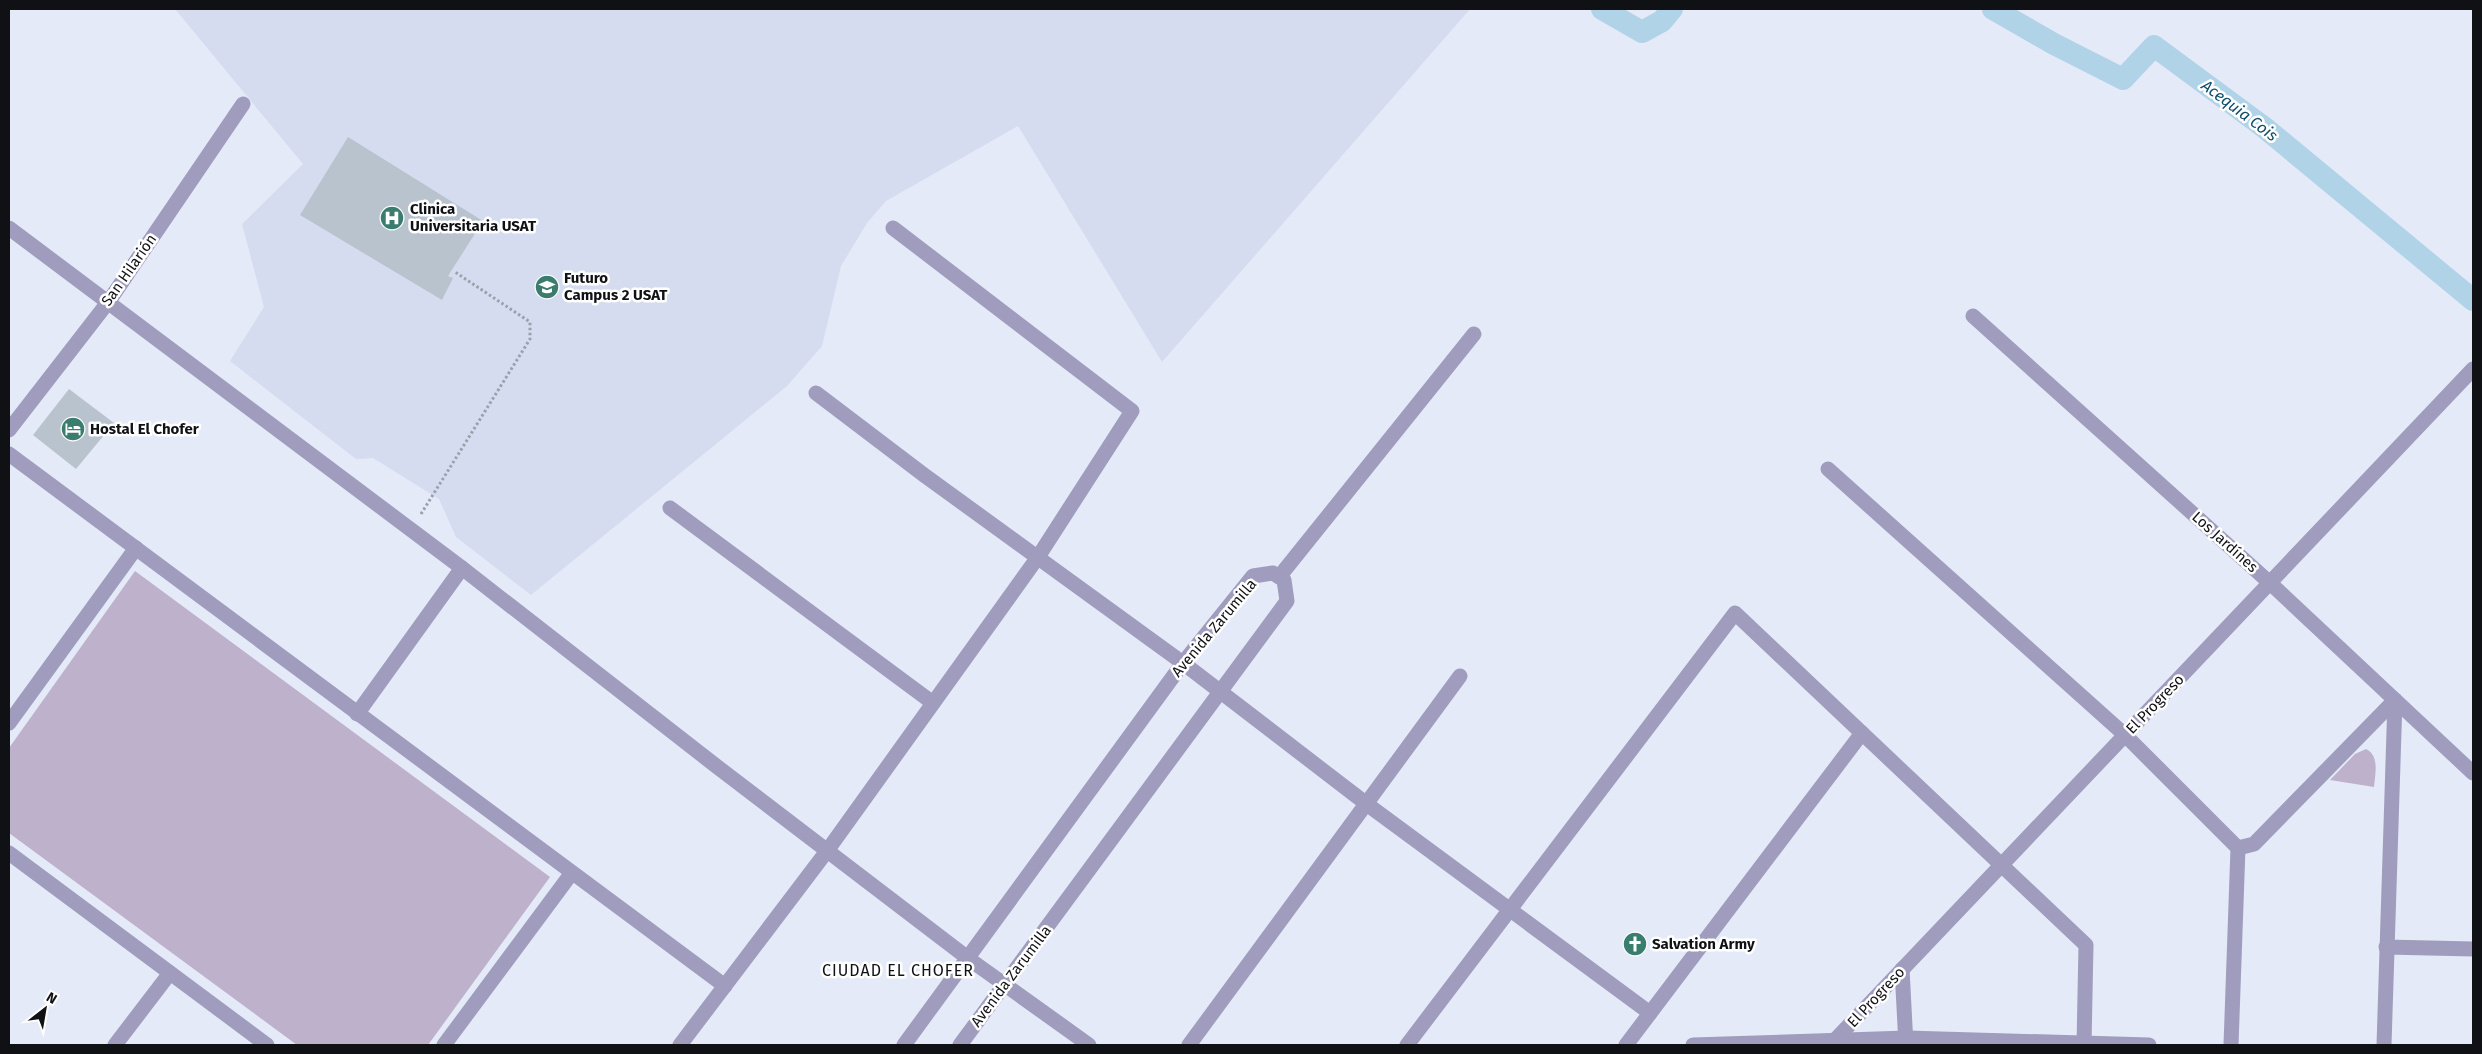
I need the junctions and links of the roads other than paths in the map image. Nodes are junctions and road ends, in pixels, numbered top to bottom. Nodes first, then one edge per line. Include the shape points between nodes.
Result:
1 (243, 104) dead end
2 (9, 228) edge
3 (893, 228) dead end
4 (108, 301) junction
5 (1973, 316) dead end
6 (1474, 334) dead end
7 (2473, 369) edge
8 (816, 393) dead end
9 (9, 430) edge
10 (9, 454) edge
11 (1828, 469) dead end
12 (670, 508) dead end
13 (136, 548) junction
14 (1038, 557) junction
15 (462, 568) junction
16 (1279, 577) junction
17 (2270, 583) junction
18 (1183, 662) junction
19 (1460, 676) dead end
20 (1222, 692) junction
21 (2395, 700) junction
22 (933, 703) junction
23 (357, 714) junction
24 (9, 723) edge
25 (1862, 733) junction
26 (2125, 735) junction
27 (2473, 773) edge
28 (1368, 805) junction
29 (2238, 848) junction
30 (827, 851) junction
31 (9, 853) edge
32 (2002, 865) junction
33 (571, 874) junction
34 (1510, 910) junction
35 (2386, 947) junction
36 (2473, 949) edge
37 (969, 959) junction
38 (1902, 969) junction
39 (170, 972) junction
40 (1005, 985) junction
41 (725, 986) junction
42 (1650, 1013) junction
43 (1836, 1038) junction
44 (1906, 1041) edge
45 (1751, 1043) edge
46 (2084, 1044) edge
47 (115, 1045) edge
48 (267, 1045) edge
49 (444, 1045) edge
50 (680, 1045) edge
51 (904, 1045) edge
52 (960, 1045) edge
53 (1089, 1045) edge
54 (1189, 1045) edge
55 (1407, 1045) edge
56 (1626, 1045) edge
57 (1693, 1045) edge
58 (2149, 1045) edge
59 (2231, 1045) edge
60 (2384, 1045) edge

1 - 4 street, San Hilarión
2 - 4 street
3 - 14 street via 1132,411
4 - 9 street, San Hilarión
4 - 15 street
5 - 17 street, Los Jardínes
6 - 16 street
7 - 17 street, El Progreso
8 - 14 street
10 - 13 street
11 - 26 street
12 - 22 street
13 - 23 street
13 - 24 street
14 - 18 street
14 - 22 street
15 - 23 street
15 - 30 street
16 - 18 street, Avenida Zarumilla via 1273,573 1253,576
16 - 20 street, Avenida Zarumilla via 1284,580 1287,602
17 - 21 street, Los Jardínes
17 - 26 street, El Progreso
18 - 20 street
18 - 37 street, Avenida Zarumilla
19 - 28 street
20 - 28 street
20 - 40 street, Avenida Zarumilla
21 - 27 street, Los Jardínes
21 - 29 street via 2254,844
21 - 35 street
22 - 30 street
23 - 33 street
25 - 32 street
25 - 34 street via 1735,613
25 - 42 street
26 - 29 street
26 - 32 street, El Progreso
28 - 34 street
28 - 54 street
29 - 59 street
30 - 37 street
30 - 41 street
31 - 39 street
32 - 38 street, El Progreso
32 - 46 street via 2086,945
33 - 41 street
33 - 49 street
34 - 42 street
34 - 55 street
35 - 36 street
35 - 60 street
37 - 40 street
37 - 51 street, Avenida Zarumilla
38 - 43 street, El Progreso
38 - 44 street
39 - 47 street
39 - 48 street
40 - 52 street, Avenida Zarumilla
40 - 53 street
41 - 50 street
42 - 56 street
43 - 44 street
43 - 45 street
44 - 46 street
45 - 57 street
46 - 58 street

